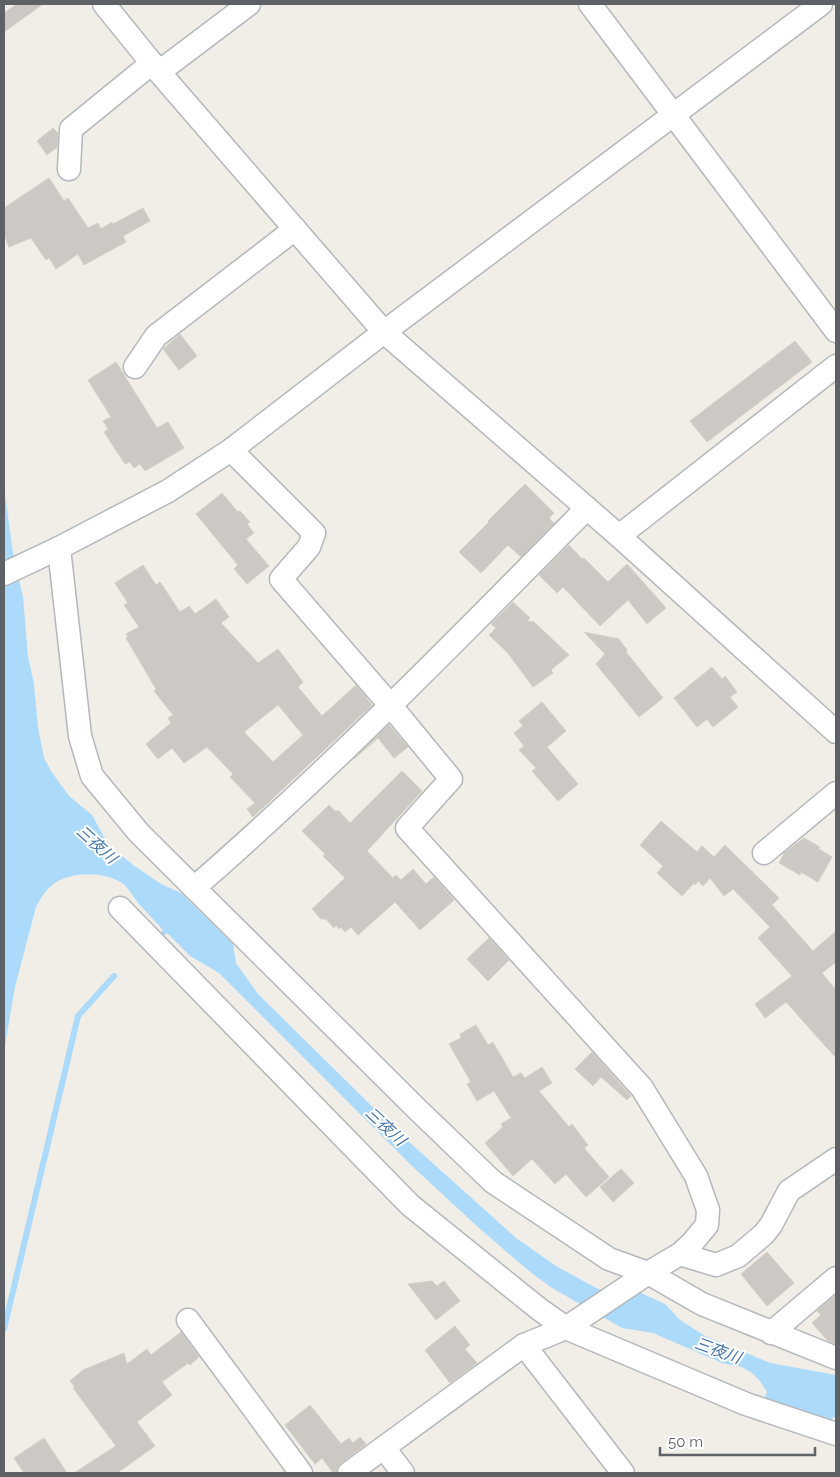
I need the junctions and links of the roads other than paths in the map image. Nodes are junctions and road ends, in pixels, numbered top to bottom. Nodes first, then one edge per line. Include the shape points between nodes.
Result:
1 (104, 4) edge
2 (249, 4) edge
3 (590, 4) edge
4 (821, 4) edge
5 (155, 68) junction
6 (673, 114) junction
7 (69, 169) dead end
8 (295, 229) junction
9 (836, 331) edge
10 (384, 332) junction
11 (836, 366) edge
12 (135, 367) dead end
13 (231, 450) junction
14 (587, 508) junction
15 (619, 536) junction
16 (59, 548) junction
17 (4, 574) edge
18 (391, 706) junction
19 (836, 732) edge
20 (836, 793) edge
21 (764, 853) dead end
22 (194, 888) junction
23 (120, 908) dead end
24 (836, 1159) edge
25 (680, 1254) junction
26 (648, 1273) junction
27 (836, 1278) edge
28 (188, 1320) dead end
29 (566, 1328) junction
30 (771, 1333) junction
31 (524, 1345) junction
32 (836, 1358) edge
33 (836, 1434) edge
34 (384, 1448) junction
35 (301, 1473) edge
36 (349, 1473) edge
37 (403, 1473) edge
38 (623, 1473) edge

1 - 5 street
2 - 5 street
3 - 6 street
4 - 6 street
5 - 7 street via 70,129
5 - 8 street
6 - 9 street
6 - 10 street
8 - 10 street
8 - 12 street via 156,336
10 - 13 street
10 - 14 street
11 - 15 street
13 - 16 street via 168,491
13 - 18 street via 314,533 309,547 281,579
14 - 15 street
14 - 18 street
15 - 19 street
16 - 17 street
16 - 22 street via 80,736 92,776 139,833
18 - 22 street via 261,830
18 - 25 street via 451,779 408,828 642,1088 696,1176 708,1210 707,1225
20 - 21 street
22 - 26 street via 493,1182 609,1259
23 - 29 street via 410,1205
24 - 25 street via 795,1185 764,1234 738,1256 716,1265
25 - 26 street
26 - 29 street
26 - 30 street via 702,1304
27 - 30 street
28 - 35 street
29 - 31 street
29 - 33 street via 746,1404
30 - 32 street
31 - 34 street
31 - 38 street
34 - 36 street
34 - 37 street

